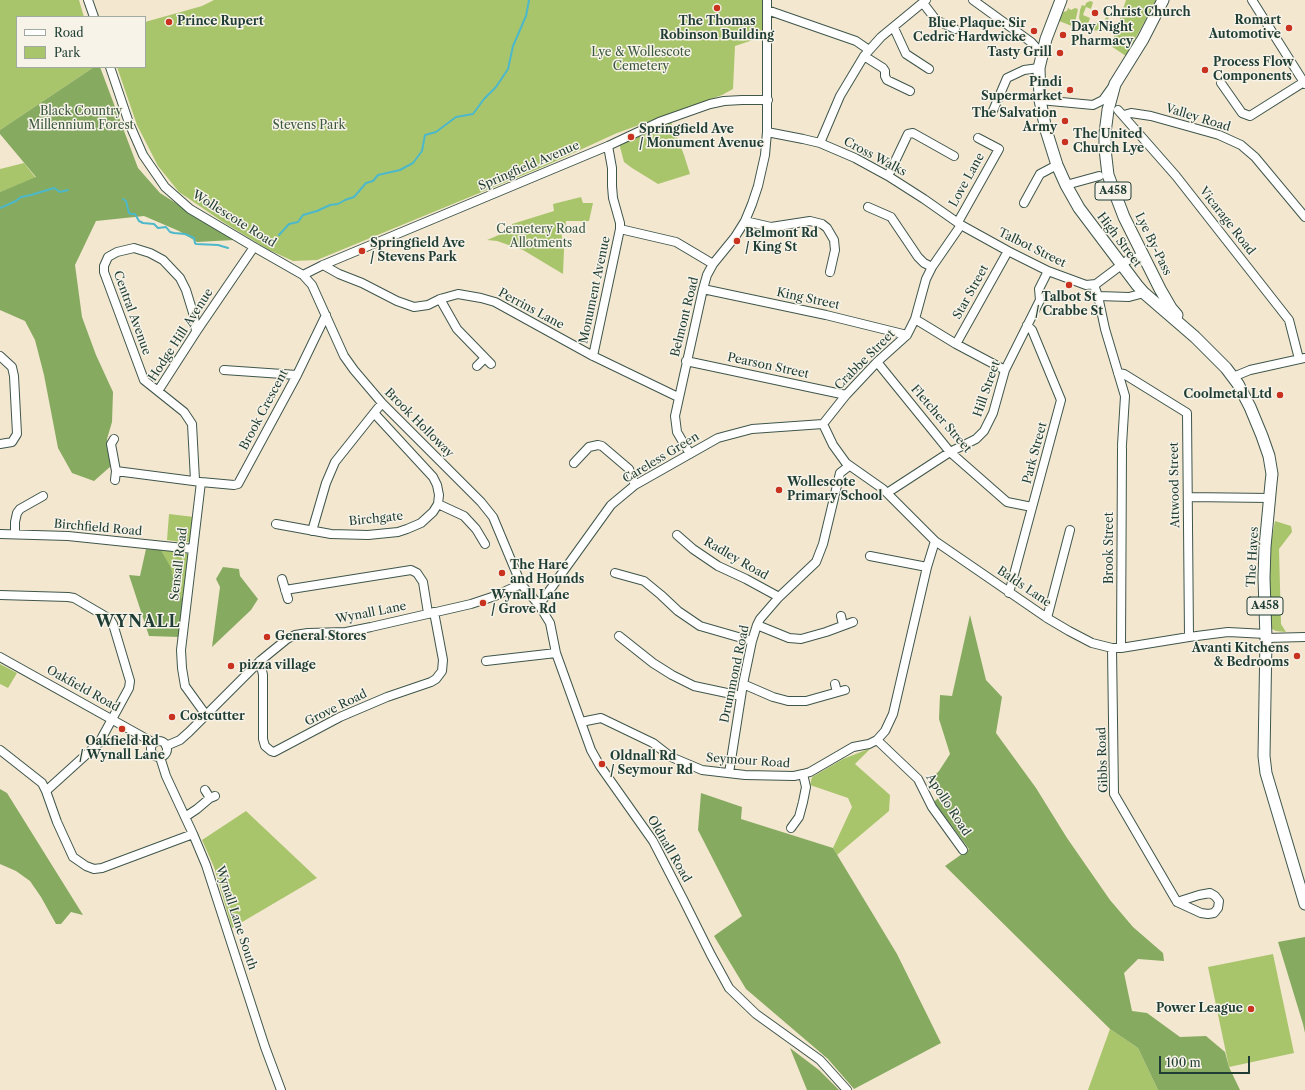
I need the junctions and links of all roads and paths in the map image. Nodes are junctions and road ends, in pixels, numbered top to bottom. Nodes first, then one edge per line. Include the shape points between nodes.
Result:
1 (88, 0) edge
2 (767, 0) edge
3 (912, 0) edge
4 (973, 0) edge
5 (1061, 0) edge
6 (1163, 0) edge
7 (1252, 0) edge
8 (923, 3) edge
9 (767, 10) junction
10 (94, 16) edge
11 (894, 28) junction
12 (955, 29) dead end
13 (1046, 39) junction
14 (1031, 42) junction
15 (867, 53) junction
16 (1042, 54) junction
17 (110, 68) edge
18 (1039, 68) junction
19 (929, 69) dead end
20 (1221, 83) dead end
21 (1304, 83) edge
22 (1115, 84) junction
23 (910, 91) dead end
24 (768, 100) junction
25 (1040, 100) junction
26 (1120, 112) joint
27 (992, 113) dead end
28 (767, 132) junction
29 (978, 138) dead end
30 (820, 143) junction
31 (608, 146) junction
32 (954, 156) dead end
33 (1056, 165) junction
34 (888, 176) junction
35 (1099, 176) dead end
36 (1066, 185) junction
37 (1024, 203) dead end
38 (868, 207) dead end
39 (1305, 217) edge
40 (745, 221) junction
41 (959, 224) junction
42 (620, 229) junction
43 (254, 247) junction
44 (1008, 251) junction
45 (1145, 257) junction
46 (713, 264) junction
47 (323, 265) junction
48 (1122, 265) junction
49 (932, 267) junction
50 (1048, 271) junction
51 (830, 272) dead end
52 (303, 275) junction
53 (1094, 285) junction
54 (703, 288) junction
55 (1160, 289) junction
56 (1144, 293) junction
57 (1098, 296) junction
58 (440, 299) junction
59 (326, 315) junction
60 (915, 319) junction
61 (1027, 324) junction
62 (196, 332) junction
63 (907, 335) junction
64 (1196, 337) junction
65 (956, 344) junction
66 (0, 356) edge
67 (593, 356) junction
68 (1302, 358) edge
69 (686, 361) junction
70 (878, 362) junction
71 (477, 366) dead end
72 (229, 368) dead end
73 (1004, 370) junction
74 (1118, 373) junction
75 (297, 375) junction
76 (1233, 377) junction
77 (158, 391) junction
78 (846, 395) junction
79 (678, 398) junction
80 (382, 403) junction
81 (374, 413) junction
82 (823, 424) junction
83 (114, 439) dead end
84 (0, 444) edge
85 (950, 452) junction
86 (690, 454) junction
87 (574, 463) dead end
88 (849, 466) junction
89 (116, 471) junction
90 (115, 480) dead end
91 (198, 481) junction
92 (635, 485) junction
93 (887, 493) junction
94 (43, 496) dead end
95 (1188, 496) junction
96 (1270, 498) junction
97 (438, 504) junction
98 (1032, 508) junction
99 (276, 524) dead end
100 (1070, 530) dead end
101 (312, 531) junction
102 (0, 534) edge
103 (15, 534) junction
104 (682, 536) dead end
105 (935, 541) junction
106 (484, 544) dead end
107 (193, 549) junction
108 (870, 556) dead end
109 (927, 567) junction
110 (620, 572) dead end
111 (282, 579) dead end
112 (521, 584) junction
113 (285, 590) junction
114 (1010, 593) junction
115 (0, 595) edge
116 (779, 598) junction
117 (288, 599) dead end
118 (540, 605) junction
119 (431, 613) junction
120 (841, 616) dead end
121 (1047, 618) junction
122 (853, 622) dead end
123 (757, 625) junction
124 (843, 625) junction
125 (1266, 636) junction
126 (1189, 637) junction
127 (1305, 637) edge
128 (621, 641) dead end
129 (752, 641) junction
130 (1117, 648) junction
131 (556, 654) junction
132 (0, 657) edge
133 (260, 661) junction
134 (490, 662) dead end
135 (743, 684) junction
136 (839, 689) dead end
137 (741, 696) junction
138 (206, 715) junction
139 (112, 718) junction
140 (581, 722) junction
141 (877, 740) junction
142 (154, 743) junction
143 (166, 746) junction
144 (0, 750) edge
145 (160, 757) junction
146 (729, 773) junction
147 (803, 774) junction
148 (205, 790) dead end
149 (46, 791) junction
150 (185, 817) junction
151 (796, 826) dead end
152 (193, 834) junction
153 (963, 850) dead end
154 (1178, 902) dead end
155 (1305, 904) edge
156 (281, 1090) edge
157 (846, 1090) edge

1 - 10 street
2 - 9 street, Belmont Road
3 - 8 street
4 - 14 street
5 - 13 highway, High Street / A458
6 - 22 highway, Lye By-Pass / A458
7 - 21 street
8 - 11 street
8 - 12 street via 936,20
9 - 15 street via 856,41
9 - 24 street, Belmont Road
11 - 15 street
11 - 19 street via 906,54
13 - 14 street
13 - 16 highway, High Street / A458
14 - 16 street
15 - 23 street via 883,68 888,80
15 - 30 street via 840,96
16 - 18 highway, High Street / A458
17 - 43 street, Wollescote Road via 129,123 142,151 165,187 190,209
18 - 25 highway, High Street / A458
18 - 27 street via 1024,70 1007,78
20 - 21 street via 1242,113 1250,116
22 - 25 street via 1102,100 1093,105
22 - 45 highway, Lye By-Pass / A458 via 1105,133 1106,162 1114,194
24 - 28 street, Belmont Road
24 - 31 street, Springfield Avenue via 724,101 710,104 659,122
25 - 33 highway, High Street / A458
26 - 39 street, Valley Road via 1151,116 1219,135 1241,145 1255,157
26 - 68 street, Vicarage Road via 1176,176 1289,320
28 - 30 street, Cross Walks
28 - 40 street, Belmont Road via 758,186
29 - 41 street, Love Lane via 999,149
30 - 34 street, Cross Walks
31 - 42 street, Monument Avenue via 613,198
31 - 47 street, Springfield Avenue
32 - 34 street via 913,133 908,134
33 - 36 highway, High Street / A458
33 - 37 street via 1040,174
34 - 41 street, Cross Walks
35 - 36 street
36 - 48 highway, High Street / A458 via 1079,208
38 - 49 street via 891,217 918,257
40 - 46 street, Belmont Road
40 - 51 street via 771,227 810,220 822,224 834,240 835,250
41 - 44 street, Talbot Street
41 - 49 street, Crabbe Street
42 - 46 street, Monument Avenue via 676,242
42 - 67 street, Monument Avenue
43 - 52 street, Wollescote Road
43 - 62 street, Hodge Hill Avenue
44 - 50 street, Talbot Street
44 - 65 street, Star Street
45 - 48 street via 1133,258
45 - 55 highway, Lye By-Pass / A458
46 - 54 street, Belmont Road
47 - 52 street, Springfield Avenue
47 - 58 street, Perrins Lane via 414,307 428,305
48 - 53 street
48 - 56 highway, High Street / A458
49 - 60 street, Crabbe Street via 920,297
50 - 53 street, Talbot Street via 1086,285
50 - 61 street, Hill Street via 1039,289 1040,300
52 - 59 street, Brook Holloway via 312,284
53 - 57 street, Brook Street
54 - 63 street, King Street
54 - 69 street, Belmont Road
55 - 56 highway
55 - 64 highway, Lye By-Pass / A458 via 1170,308
56 - 57 street via 1129,296
56 - 64 highway, High Street / A458
57 - 74 street, Brook Street
58 - 67 street, Perrins Lane via 458,294 502,304
58 - 71 street via 457,329 488,361
59 - 75 street, Brook Crescent
59 - 80 street, Brook Holloway via 344,356
60 - 63 street, Crabbe Street
60 - 65 street
61 - 73 street, Hill Street
61 - 98 street, Park Street via 1032,330 1061,400
62 - 77 street, Hodge Hill Avenue
62 - 77 street, Central Avenue via 186,290 180,278 163,260 134,248 108,257 104,272 144,380
63 - 70 street, Crabbe Street
64 - 76 highway, A458
65 - 73 street
66 - 84 street via 12,367 14,376 16,434 12,442
67 - 79 street, Perrins Lane
68 - 76 street via 1250,370
69 - 78 street, Pearson Street
69 - 79 street, Belmont Road
70 - 78 street, Crabbe Street
70 - 85 street, Fletcher Street
72 - 75 street
73 - 85 street, Hill Street via 993,413 984,431 976,439
74 - 95 street, Attwood Street via 1124,374 1187,413
74 - 130 street, Brook Street via 1126,400 1122,447
75 - 91 street, Brook Crescent via 238,484
76 - 96 highway, The Hayes / A458 via 1250,407 1268,452 1272,474
77 - 91 street, Hodge Hill Avenue via 184,412 192,424
78 - 82 street, Crabbe Street
79 - 86 street, Belmont Road via 676,428
80 - 81 street
80 - 112 street, Brook Holloway via 481,502 492,517
81 - 97 street via 433,477 438,490
81 - 101 street via 335,462
82 - 86 street, Careless Green via 752,429 718,438
82 - 88 street, Balds Lane via 832,445
83 - 89 street via 111,444
85 - 93 street, Hill Street
85 - 98 street, Fletcher Street via 1007,502
86 - 92 street, Careless Green
87 - 92 street via 589,447 602,446 629,469
88 - 93 street, Balds Lane
88 - 116 street, Drummond Road via 840,473 823,544 816,562
89 - 90 street
89 - 91 street
91 - 107 street, Sensall Road
92 - 118 street, Careless Green via 611,505
93 - 105 street, Balds Lane
94 - 103 street via 17,513
95 - 96 street
95 - 126 street, Attwood Street
96 - 125 highway, The Hayes / A458 via 1264,562
97 - 101 street, Birchgate via 421,523 398,532 368,535
97 - 106 street via 464,516 476,529
98 - 114 street, Park Street
99 - 101 street, Birchgate
100 - 121 street
102 - 103 street, Birchfield Road
103 - 107 street, Birchfield Road via 68,536
104 - 116 street, Radley Road via 693,549 718,566
105 - 109 street
105 - 114 street, Balds Lane
107 - 138 street, Sensall Road via 181,650 182,668 186,686
108 - 109 street
109 - 141 street via 893,714 885,731
110 - 129 street via 644,581 678,611 700,626
111 - 113 street
112 - 118 street, Oldnall Road
112 - 119 street, Wynall Lane via 471,604
113 - 117 street
113 - 119 street via 411,570 417,573 423,582
114 - 121 street, Balds Lane
115 - 139 street via 74,598 110,619 130,681 129,688
116 - 123 street, Drummond Road
118 - 131 street, Oldnall Road via 550,623
119 - 133 street, Wynall Lane via 346,632 295,635
119 - 133 street, Grove Road via 443,660 442,671 436,679 340,717 274,752 265,746 263,739 263,675
120 - 124 street
121 - 130 street, Balds Lane via 1092,643
122 - 124 street
123 - 124 street via 796,639
123 - 129 street, Drummond Road
125 - 126 street, Balds Lane via 1228,632
125 - 127 street, Balds Lane
125 - 155 highway, The Hayes / A458 via 1263,745 1265,765
126 - 130 street, Balds Lane
128 - 137 street via 672,675 694,686
129 - 135 street, Drummond Road
130 - 154 street, Gibbs Road via 1114,794
131 - 134 street
131 - 140 street, Oldnall Road
132 - 139 street, Oakfield Road
133 - 138 street, Wynall Lane
135 - 136 street via 788,701 806,701
135 - 137 street, Drummond Road
137 - 146 street, Drummond Road
138 - 143 street, Wynall Lane via 182,738
139 - 142 street, Oakfield Road
139 - 149 street via 99,743
140 - 146 street, Seymour Road via 601,718 653,744 671,757 702,770
140 - 157 street, Oldnall Road via 600,766 653,841 729,988 756,1014 820,1060
141 - 147 street, Seymour Road via 853,747
141 - 153 street, Apollo Road via 918,779 932,807
142 - 143 street via 161,742
142 - 145 street via 153,754
143 - 145 street via 165,755
144 - 149 street via 42,783
145 - 150 street, Wynall Lane South
146 - 147 street, Seymour Road via 794,776
147 - 151 street via 806,787
148 - 150 street via 212,797
149 - 152 street via 73,858 94,869 109,866
150 - 152 street, Wynall Lane South
152 - 156 street, Wynall Lane South via 206,865

